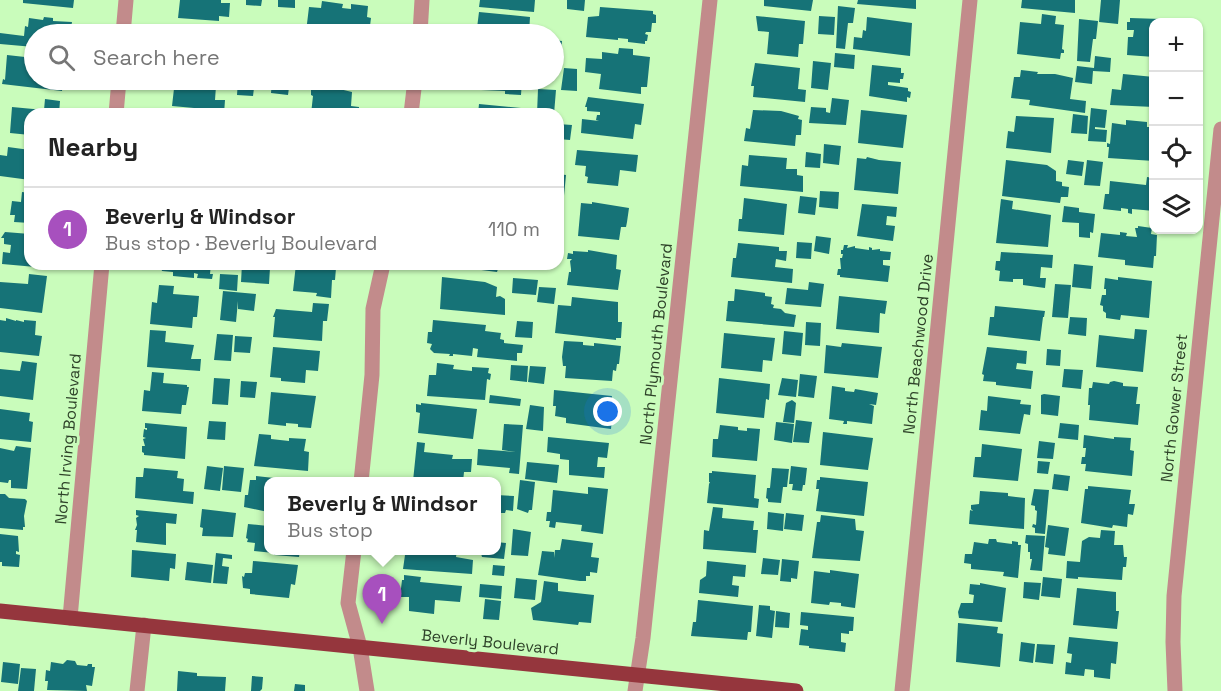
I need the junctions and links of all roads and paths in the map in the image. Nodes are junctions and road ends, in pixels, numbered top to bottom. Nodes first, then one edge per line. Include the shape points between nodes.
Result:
1 (126, 0) edge
2 (422, 0) edge
3 (710, 0) edge
4 (970, 0) edge
5 (124, 24) edge
6 (421, 24) edge
7 (118, 90) edge
8 (415, 90) edge
9 (117, 108) edge
10 (412, 108) edge
11 (1221, 129) edge
12 (101, 270) edge
13 (382, 270) edge
14 (362, 477) edge
15 (353, 555) edge
16 (0, 611) edge
17 (70, 618) junction
18 (144, 625) junction
19 (360, 647) junction
20 (638, 675) junction
21 (137, 691) edge
22 (367, 691) edge
23 (635, 691) edge
24 (796, 691) edge
25 (902, 691) edge
26 (1175, 691) edge

1 - 5 street
2 - 6 street
3 - 20 street, North Plymouth Boulevard
4 - 25 street, North Beachwood Drive
7 - 9 street
8 - 10 street
11 - 26 street, North Gower Street via 1174,596
12 - 17 street, North Irving Boulevard
13 - 14 street via 373,309 372,375
15 - 19 street via 348,603
16 - 17 main road, Beverly Boulevard
17 - 18 main road, Beverly Boulevard
18 - 19 main road, Beverly Boulevard
18 - 21 street
19 - 20 main road, Beverly Boulevard
19 - 22 street
20 - 23 street, North Plymouth Boulevard
20 - 24 main road, Beverly Boulevard

